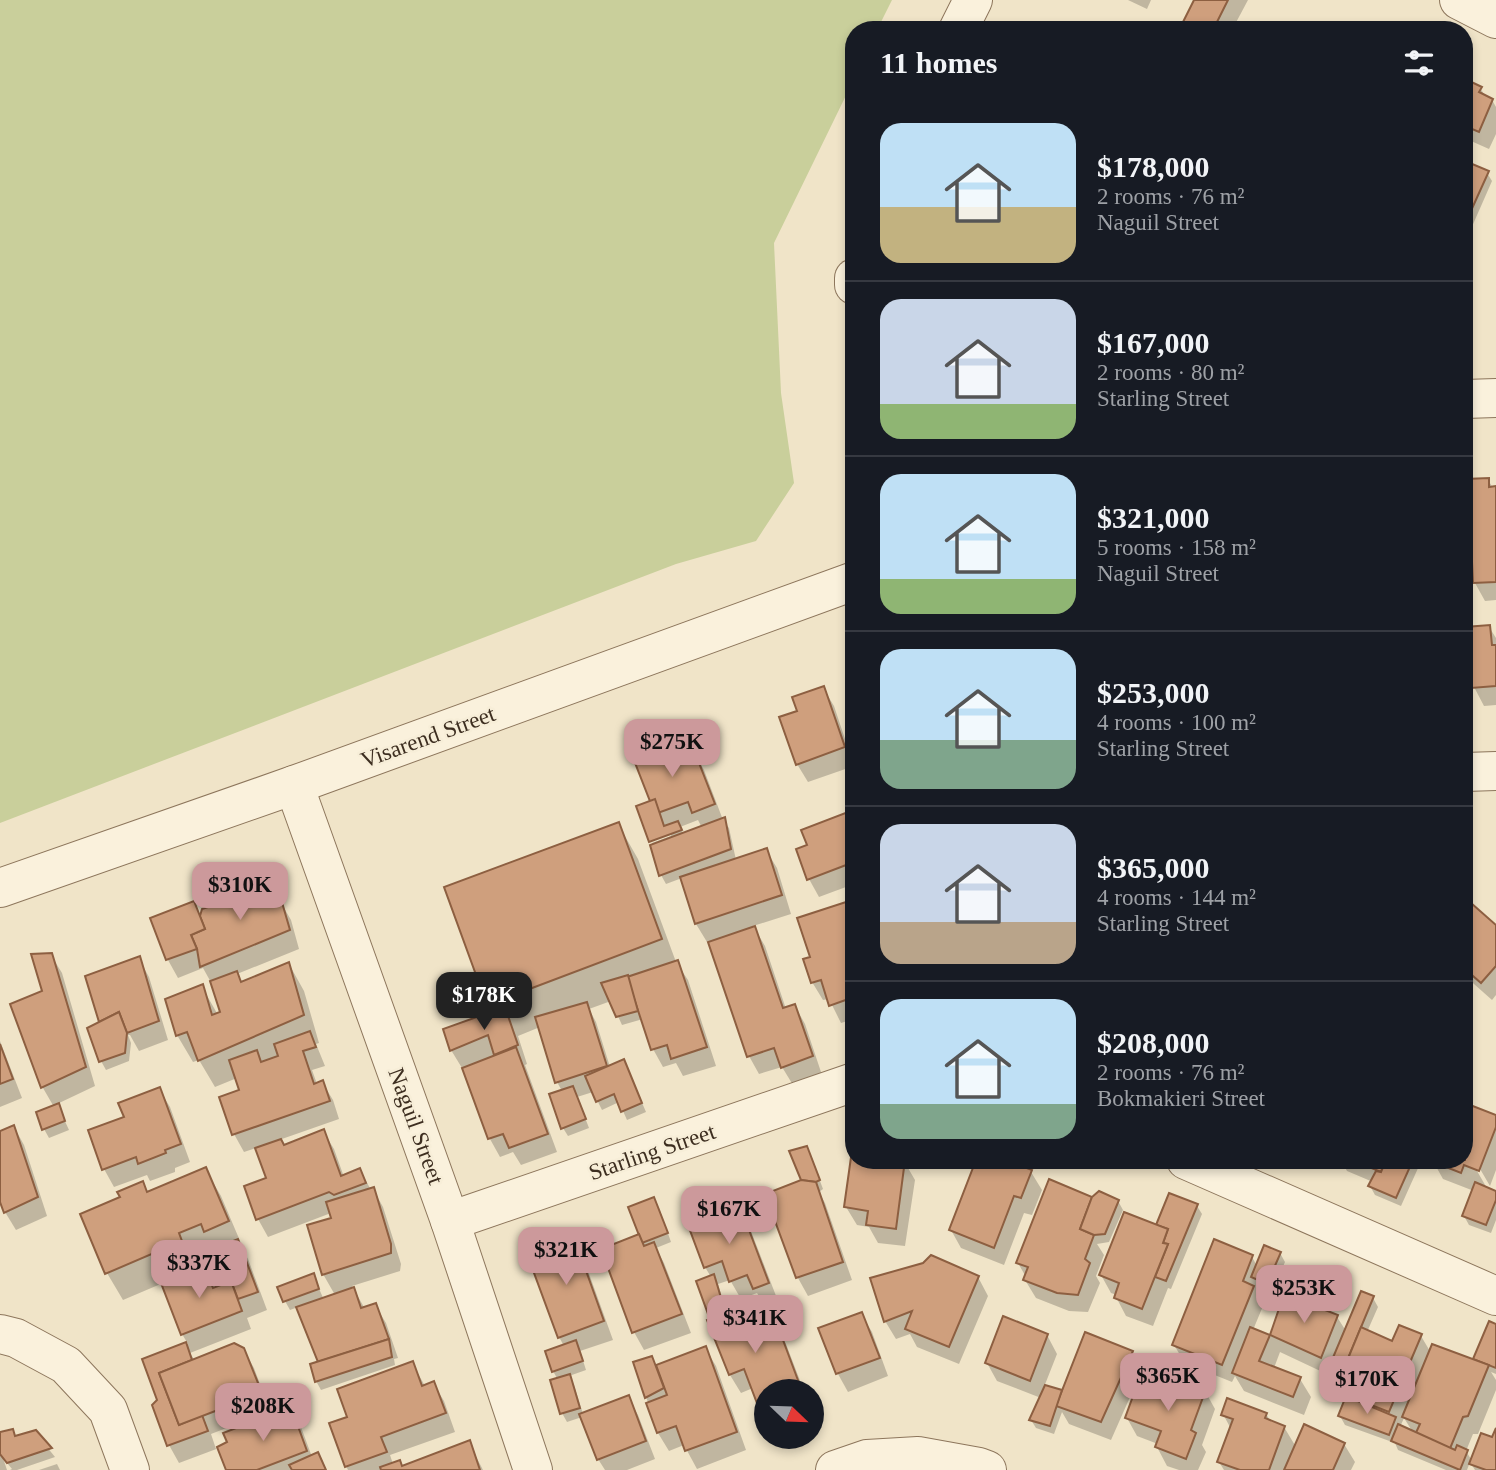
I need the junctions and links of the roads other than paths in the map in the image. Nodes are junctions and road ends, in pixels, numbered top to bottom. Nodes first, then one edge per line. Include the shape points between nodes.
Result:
1 (973, 0) edge
2 (1458, 0) edge
3 (1496, 19) edge
4 (962, 21) edge
5 (1496, 398) edge
6 (1473, 399) edge
7 (845, 585) edge
8 (1496, 771) edge
9 (1473, 772) edge
10 (294, 785) junction
11 (0, 888) edge
12 (845, 1085) edge
13 (1207, 1169) edge
14 (450, 1221) junction
15 (1496, 1296) edge
16 (0, 1334) edge
17 (130, 1470) edge
18 (533, 1470) edge
19 (835, 1470) edge
20 (987, 1470) edge

1 - 4 street
2 - 3 street
5 - 6 street
7 - 10 street, Visarend Street
8 - 9 street
10 - 11 street, Visarend Street
10 - 14 street, Naguil Street
12 - 14 street, Starling Street
13 - 15 street
14 - 18 street, Naguil Street
16 - 17 street via 66,1365 108,1410
19 - 20 street via 867,1459 918,1456

